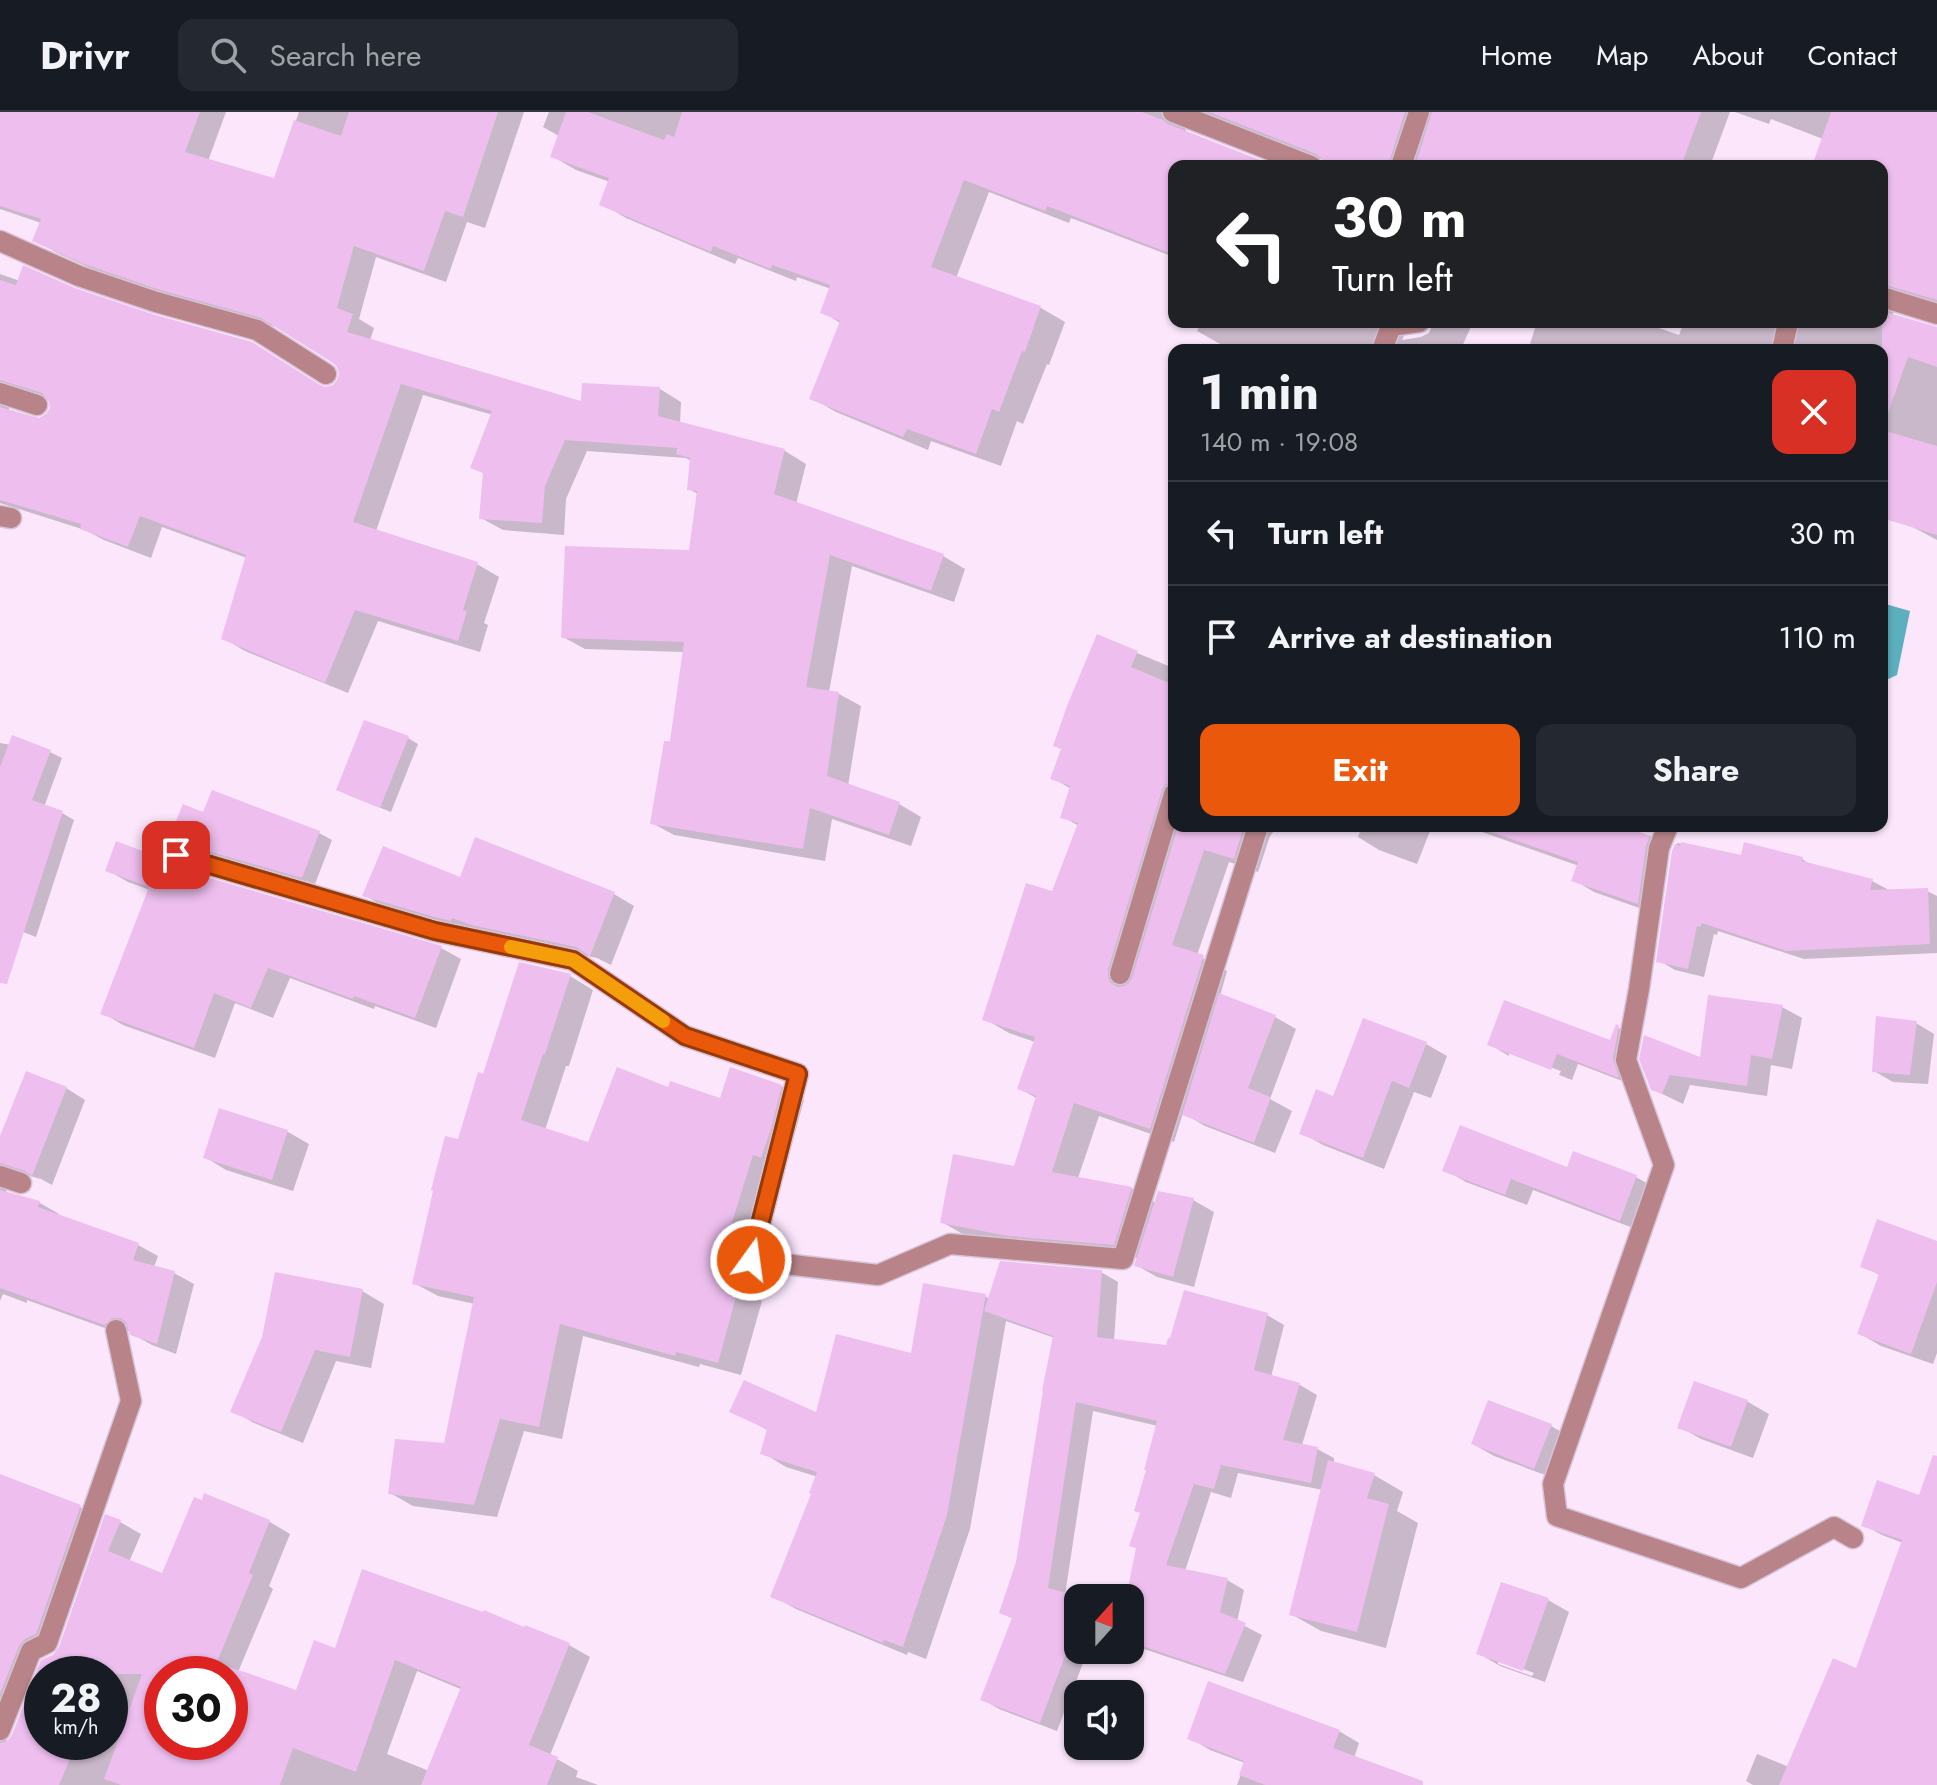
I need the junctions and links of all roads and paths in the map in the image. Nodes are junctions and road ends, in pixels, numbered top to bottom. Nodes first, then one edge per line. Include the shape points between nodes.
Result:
1 (1173, 112) edge
2 (1419, 112) edge
3 (1296, 160) edge
4 (1403, 160) edge
5 (0, 241) edge
6 (1888, 299) edge
7 (1937, 314) edge
8 (326, 374) dead end
9 (0, 393) edge
10 (37, 405) dead end
11 (1168, 814) edge
12 (1256, 832) edge
13 (1666, 832) edge
14 (176, 855) dead end
15 (1120, 974) dead end
16 (0, 1176) edge
17 (21, 1183) dead end
18 (116, 1330) dead end
19 (1853, 1538) dead end
20 (0, 1730) edge

1 - 3 street
2 - 4 street
5 - 8 street via 79,276 257,330
6 - 7 street
9 - 10 street
11 - 15 street
12 - 14 street via 1123,1259 950,1244 878,1275 751,1260 798,1074 685,1036 573,960 435,931
13 - 19 street via 1626,1060 1664,1165 1553,1484 1557,1516 1741,1578 1834,1527
16 - 17 street
18 - 20 street via 131,1401 47,1643 31,1651

